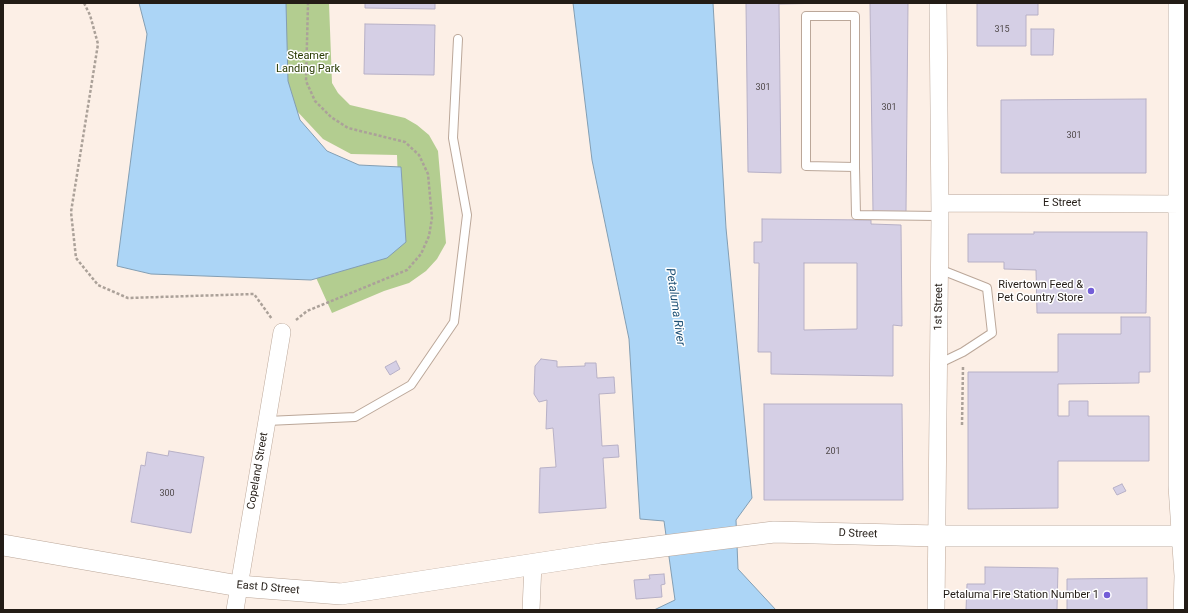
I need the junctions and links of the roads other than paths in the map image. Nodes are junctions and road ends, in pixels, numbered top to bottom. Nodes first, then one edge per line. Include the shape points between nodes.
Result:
1 (938, 3) edge
2 (1176, 3) edge
3 (458, 39) dead end
4 (856, 166) junction
5 (1181, 204) edge
6 (940, 210) junction
7 (939, 269) junction
8 (282, 332) road end
9 (938, 364) junction
10 (266, 422) junction
11 (937, 536) junction
12 (1182, 536) edge
13 (3, 545) edge
14 (533, 564) junction
15 (239, 586) junction
16 (234, 610) edge
17 (531, 610) edge
18 (936, 610) edge
19 (1182, 610) edge

1 - 6 street, 1st Street
2 - 5 street
3 - 10 lane via 453,138 467,215 454,322 411,385 354,417
4 - 4 lane via 855,16 806,16 806,166
4 - 6 lane via 856,215
5 - 6 street, E Street
5 - 12 street via 1176,486
6 - 7 street, 1st Street
7 - 9 street, 1st Street
7 - 9 lane via 987,288 992,333 963,352
8 - 10 street, Copeland Street
9 - 11 street, 1st Street
10 - 15 street, Copeland Street
11 - 12 street, D Street
11 - 14 street, D Street via 774,532
11 - 18 street, 1st Street
12 - 19 street
13 - 15 street, East D Street
14 - 15 street, East D Street via 341,594
14 - 17 street
15 - 16 street, Copeland Street

